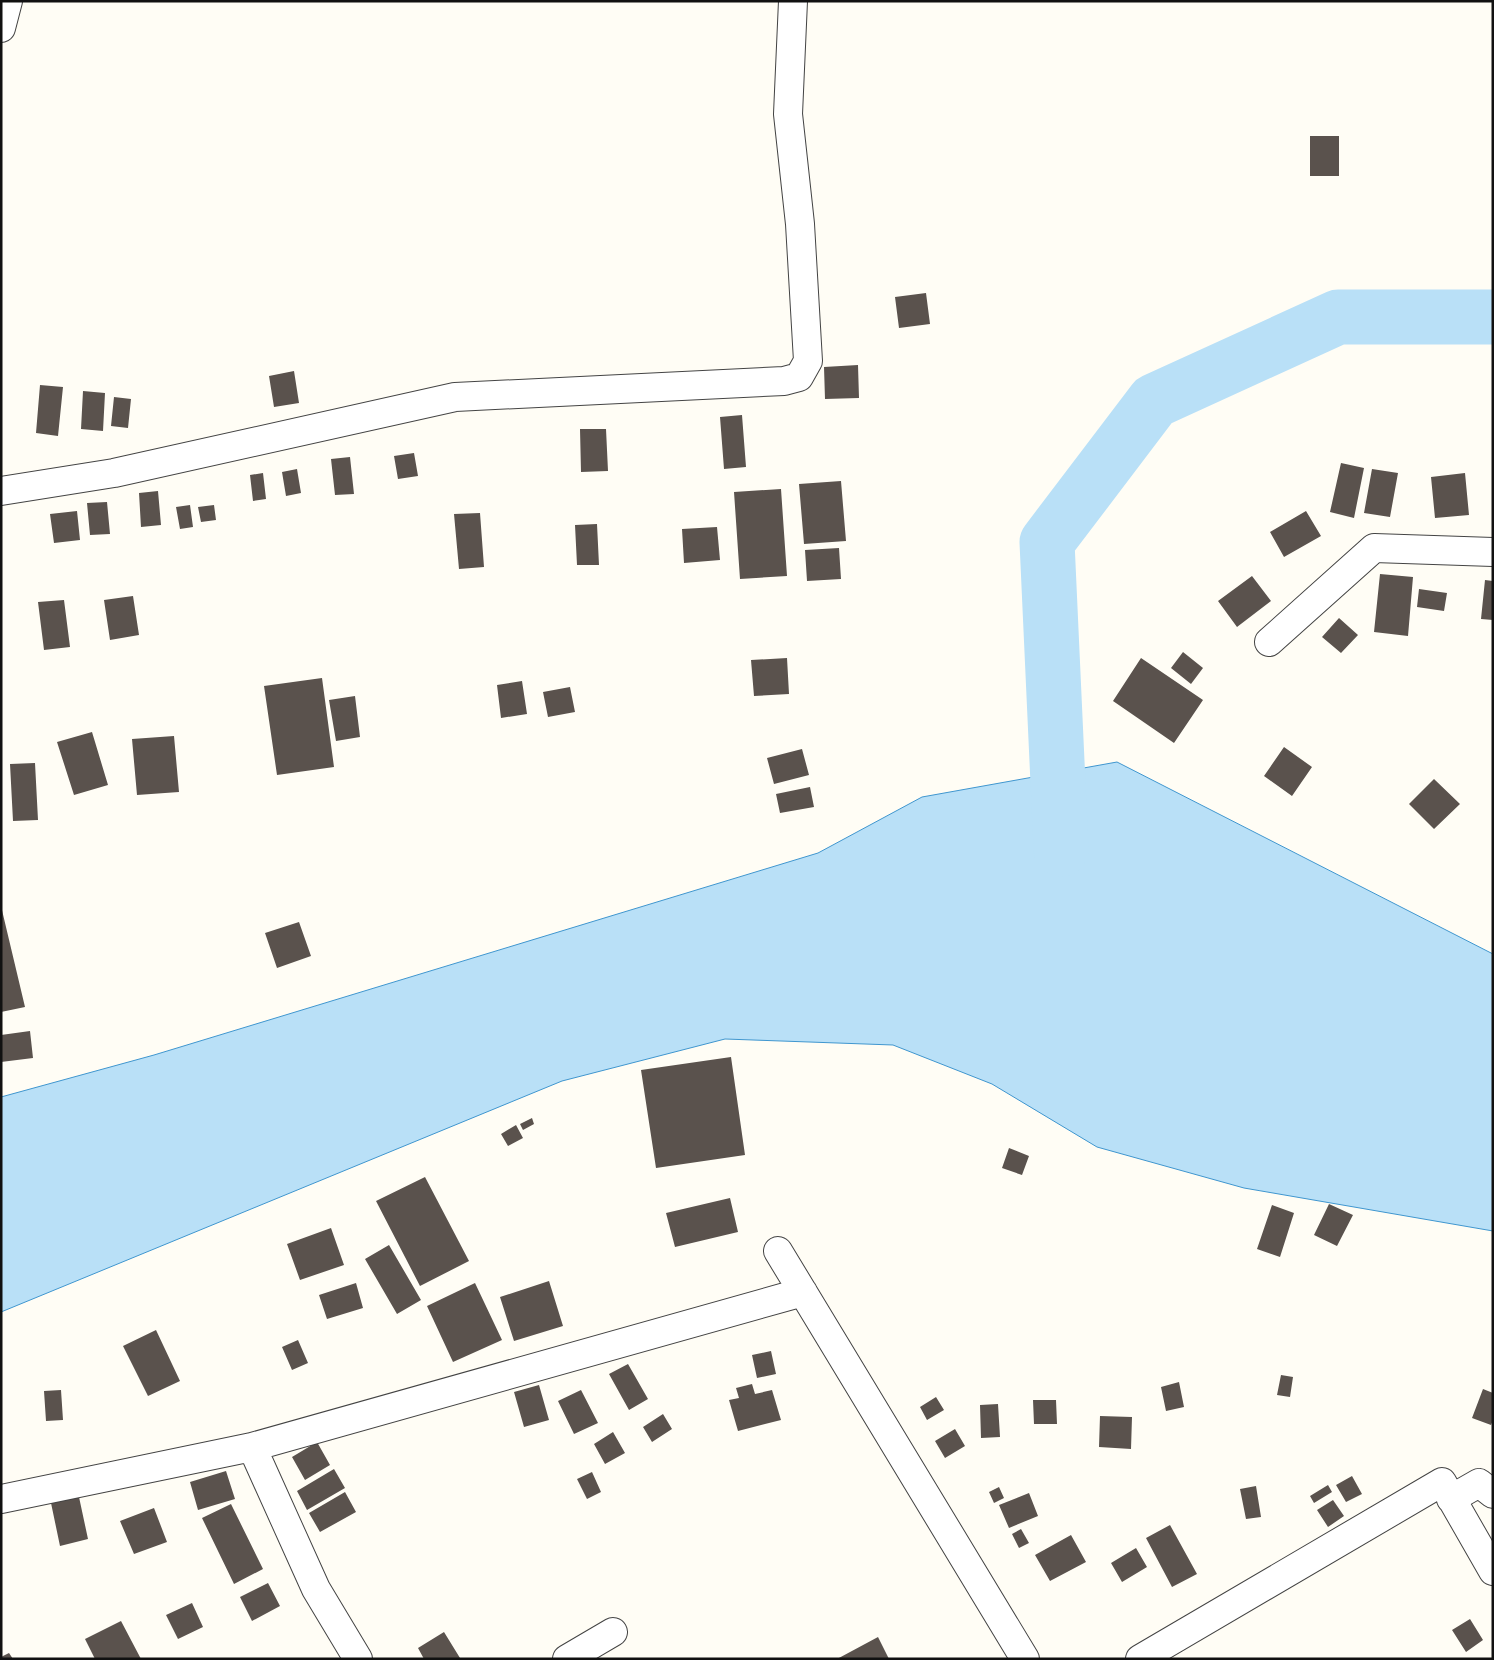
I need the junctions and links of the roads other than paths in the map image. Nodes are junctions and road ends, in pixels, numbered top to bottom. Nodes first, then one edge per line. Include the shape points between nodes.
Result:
1 (8, 1) edge
2 (793, 1) edge
3 (1, 28) edge
4 (1, 491) edge
5 (1493, 552) edge
6 (1269, 642) dead end
7 (778, 1251) dead end
8 (803, 1292) junction
9 (252, 1447) junction
10 (1493, 1494) edge
11 (1451, 1498) junction
12 (1, 1499) edge
13 (1493, 1571) edge
14 (613, 1632) dead end
15 (358, 1659) edge
16 (568, 1659) edge
17 (1025, 1659) edge
18 (1140, 1659) edge

1 - 3 street
2 - 4 street via 788,114 800,224 808,362 799,377 784,381 455,397 114,473
5 - 6 street via 1374,548
7 - 8 street
8 - 9 street
8 - 17 street
9 - 12 street
9 - 15 street via 316,1589
10 - 11 street via 1479,1483
11 - 13 street
11 - 18 street via 1442,1482
14 - 16 street

